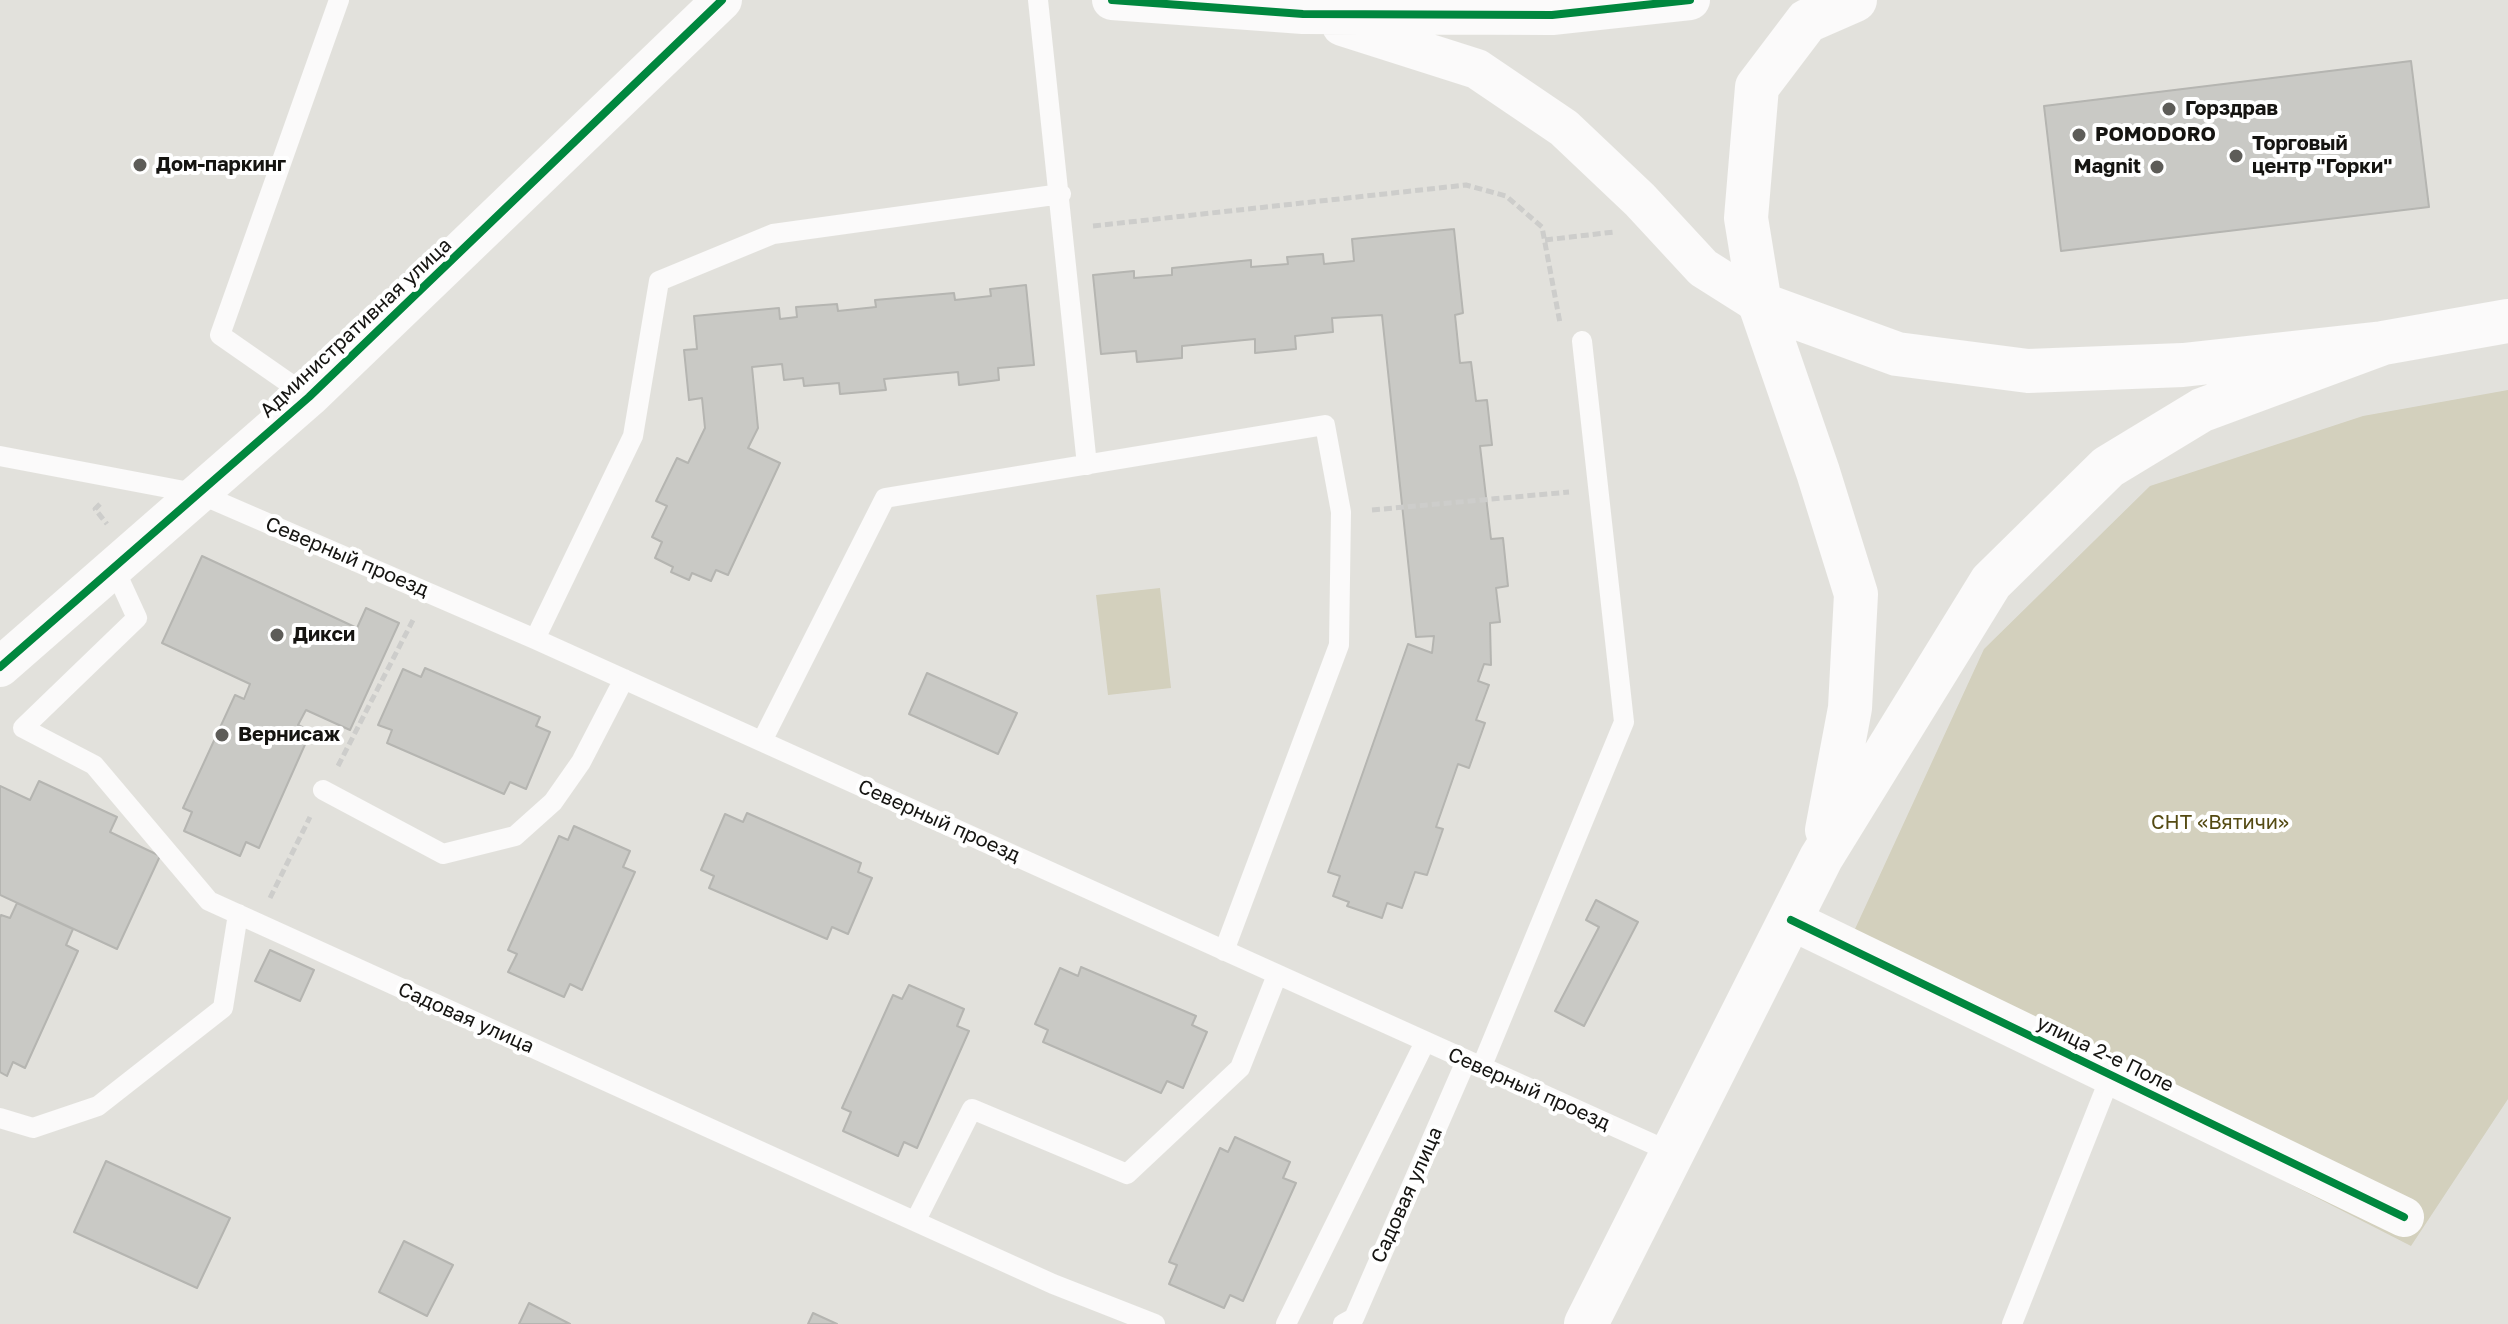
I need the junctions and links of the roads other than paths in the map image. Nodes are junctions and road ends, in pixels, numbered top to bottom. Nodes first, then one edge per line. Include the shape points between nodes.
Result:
1 (339, 0) edge
2 (722, 0) edge
3 (1038, 0) edge
4 (1112, 0) edge
5 (1690, 0) edge
6 (1855, 0) edge
7 (1303, 14) junction
8 (1061, 194) junction
9 (1760, 304) junction
10 (2508, 321) edge
11 (1582, 341) road end
12 (2383, 343) junction
13 (309, 397) junction
14 (0, 456) edge
15 (1087, 465) junction
16 (200, 494) junction
17 (122, 561) junction
18 (535, 639) junction
19 (0, 667) edge
20 (624, 679) junction
21 (762, 741) junction
22 (323, 790) road end
23 (1821, 858) junction
24 (238, 914) junction
25 (1791, 920) junction
26 (1224, 951) junction
27 (1277, 975) junction
28 (1425, 1042) junction
29 (1474, 1065) junction
30 (2111, 1075) junction
31 (0, 1118) edge
32 (1675, 1154) junction
33 (2404, 1217) dead end
34 (916, 1220) junction
35 (1155, 1324) edge
36 (1286, 1324) edge
37 (1343, 1324) edge
38 (1586, 1324) edge
39 (2012, 1324) edge

1 - 13 lane via 220,335
2 - 13 street, Административная улица
3 - 8 lane
4 - 7 street
5 - 7 street via 1552,15
6 - 9 main road via 1807,21 1757,87 1746,218
7 - 9 street via 1477,69 1564,128 1703,268
8 - 15 lane
8 - 18 lane via 773,234 659,281 633,436
9 - 12 main road via 1897,354 2028,371 2183,365
9 - 23 main road via 1856,594 1850,708
10 - 12 main road
11 - 29 lane, Садовая улица via 1624,722
12 - 23 main road via 2202,410 2108,467 1991,582
13 - 16 street, Административная улица
14 - 16 lane, Северный проезд
15 - 21 lane via 885,498
15 - 26 lane via 1325,425 1341,512 1339,645
16 - 17 street, Административная улица
16 - 18 lane, Северный проезд
17 - 19 street, Административная улица
17 - 24 lane, Садовая улица via 137,618 23,728 94,765 209,901
18 - 20 lane, Северный проезд
20 - 21 lane, Северный проезд
20 - 22 lane via 581,762 553,802 515,836 443,854
21 - 26 lane, Северный проезд
23 - 25 main road
24 - 31 lane via 223,1008 98,1106 33,1128
24 - 34 lane, Садовая улица
25 - 30 street, улица 2-е Поле
25 - 32 main road
26 - 27 lane, Северный проезд
27 - 28 lane, Северный проезд
27 - 34 lane via 1240,1068 1127,1174 972,1109
28 - 29 lane, Северный проезд
28 - 36 lane
29 - 32 lane, Северный проезд
29 - 37 lane, Садовая улица via 1354,1318
30 - 33 street, улица 2-е Поле
30 - 39 lane
32 - 38 main road
34 - 35 lane, Садовая улица via 1053,1284

